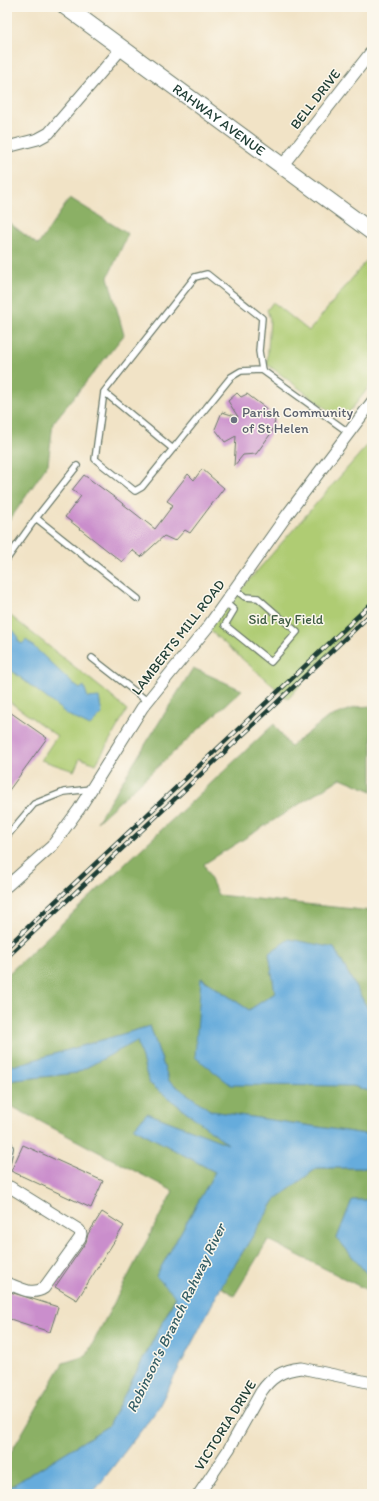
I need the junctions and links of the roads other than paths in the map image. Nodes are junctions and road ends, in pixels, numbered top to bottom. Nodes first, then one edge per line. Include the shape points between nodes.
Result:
1 (66, 7) edge
2 (122, 48) junction
3 (372, 51) edge
4 (7, 147) edge
5 (282, 166) junction
6 (372, 232) edge
7 (262, 370) junction
8 (104, 392) junction
9 (372, 402) edge
10 (348, 432) junction
11 (173, 449) junction
12 (77, 466) dead end
13 (36, 518) junction
14 (7, 559) edge
15 (234, 589) junction
16 (138, 599) dead end
17 (225, 602) junction
18 (92, 658) dead end
19 (147, 701) junction
20 (91, 788) junction
21 (7, 836) edge
22 (7, 886) edge
23 (7, 1139) edge
24 (7, 1163) edge
25 (7, 1187) edge
26 (7, 1283) edge
27 (372, 1383) edge
28 (199, 1494) edge

1 - 2 street, RAHWAY AVENUE
2 - 4 street via 49,133 38,139
2 - 5 street, RAHWAY AVENUE
3 - 5 street, BELL DRIVE
5 - 6 street, RAHWAY AVENUE
7 - 8 lane via 258,351 262,318 206,274 195,277
7 - 10 lane
7 - 11 lane via 241,371 231,377
8 - 11 lane
8 - 11 lane via 95,459 134,492 142,488
9 - 10 street, LAMBERTS MILL ROAD
10 - 15 street, LAMBERTS MILL ROAD
12 - 13 lane
13 - 14 lane
13 - 16 lane
15 - 17 street, LAMBERTS MILL ROAD
15 - 17 lane via 245,597 258,598 297,632 271,662 225,625 234,610
17 - 19 street, LAMBERTS MILL ROAD
18 - 19 lane
19 - 20 street, LAMBERTS MILL ROAD
20 - 21 lane via 64,792 34,804
20 - 22 street, LAMBERTS MILL ROAD via 79,810 52,846
23 - 24 lane via 10,1148
25 - 26 street via 79,1230 81,1234 40,1291 34,1292
27 - 28 street, VICTORIA DRIVE via 301,1368 274,1377 261,1392 229,1449

